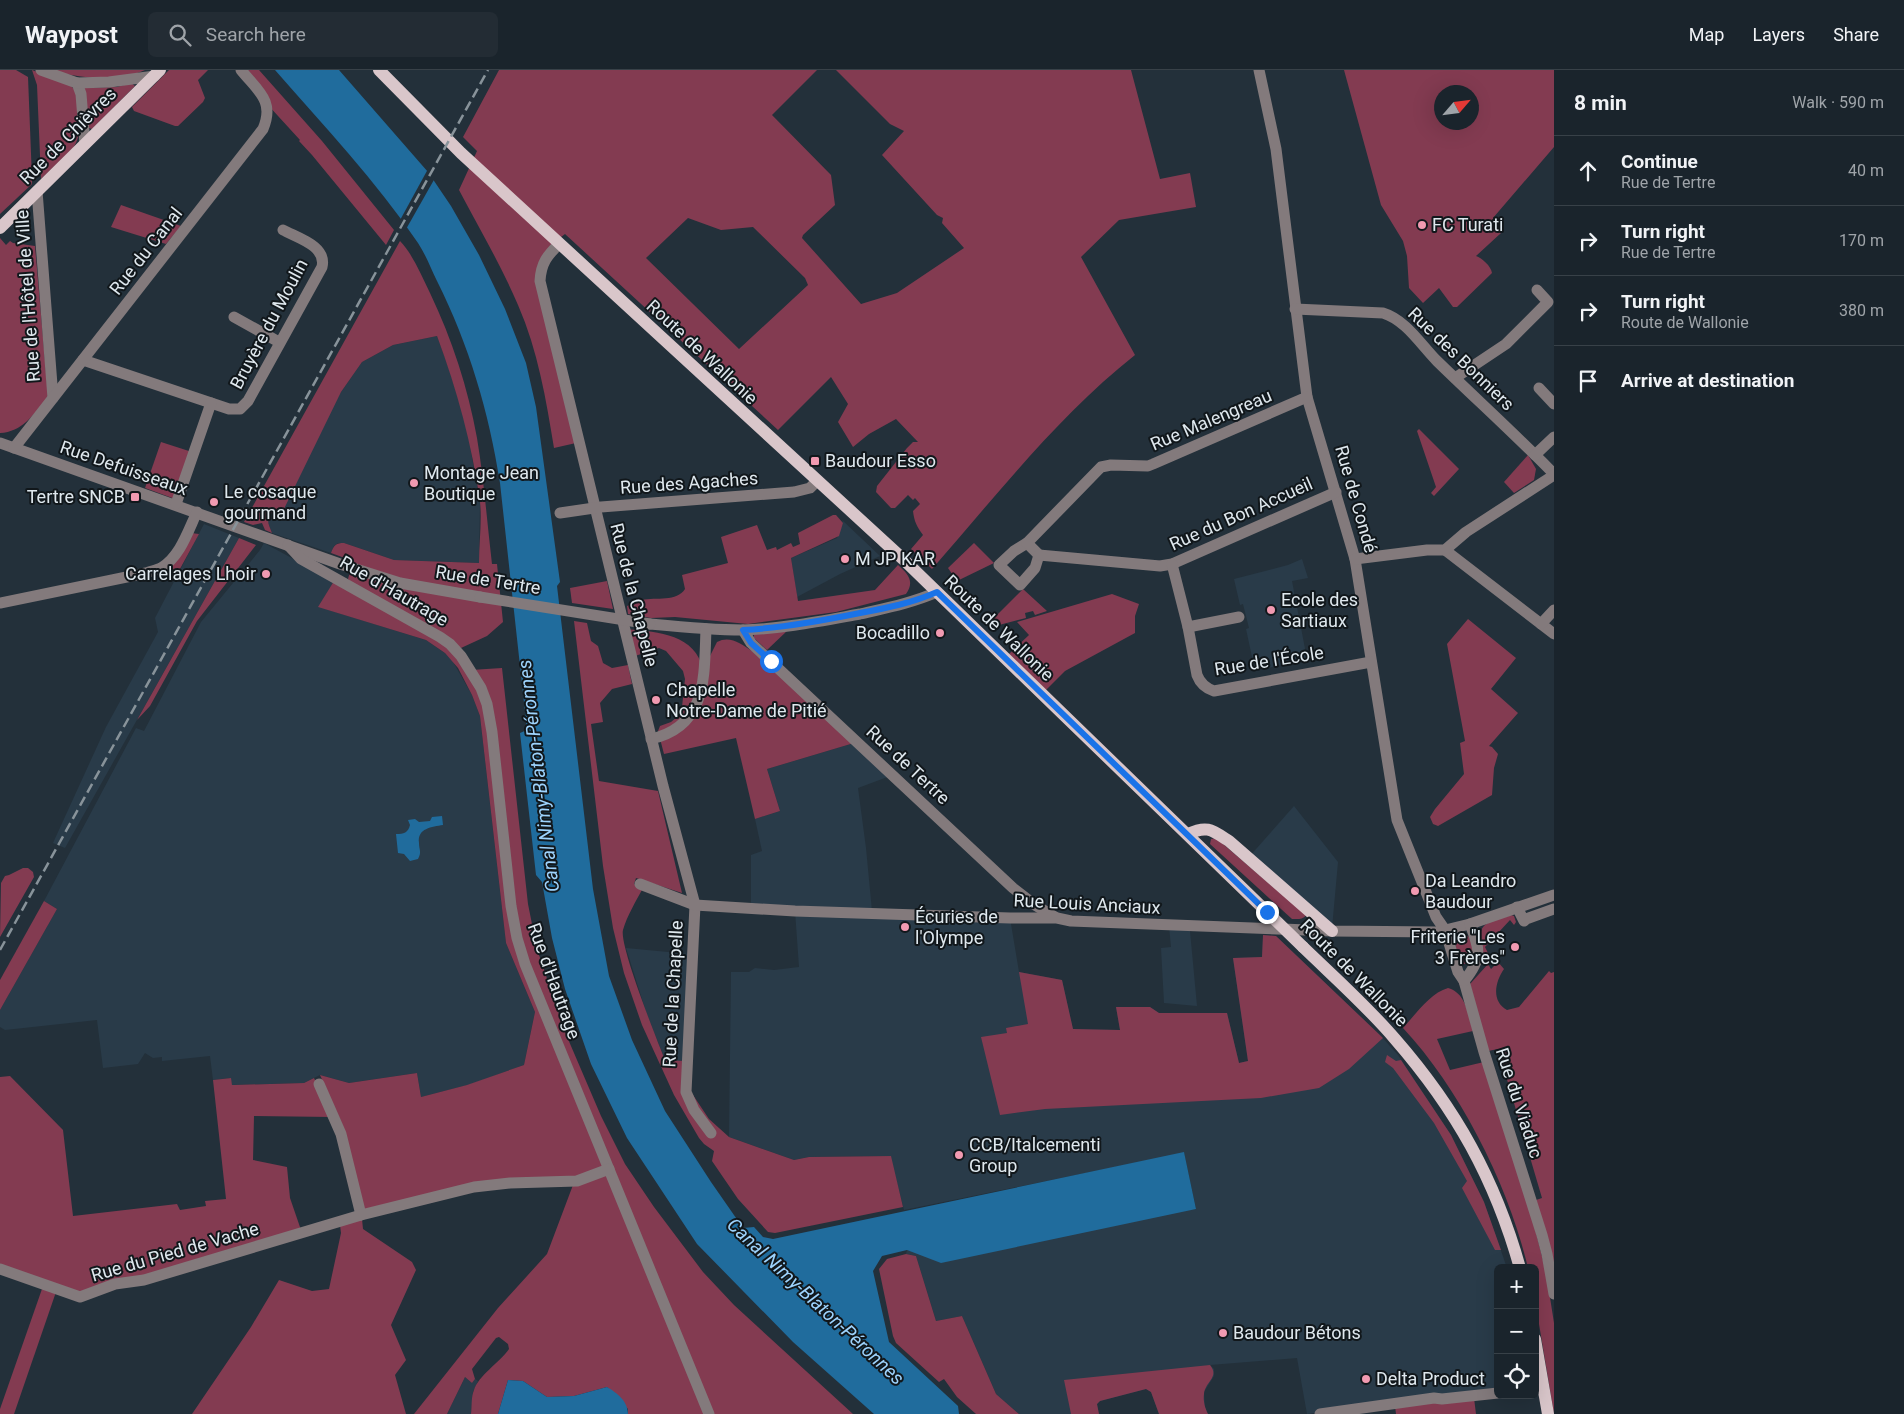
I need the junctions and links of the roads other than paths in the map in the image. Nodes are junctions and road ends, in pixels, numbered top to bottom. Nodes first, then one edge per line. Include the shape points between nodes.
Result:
1 (41, 70) edge
2 (241, 70) edge
3 (379, 70) edge
4 (1259, 70) edge
5 (158, 73) edge
6 (77, 83) junction
7 (85, 144) junction
8 (38, 191) junction
9 (0, 228) edge
10 (283, 230) dead end
11 (559, 244) junction
12 (1537, 290) dead end
13 (1551, 299) edge
14 (1295, 309) junction
15 (234, 317) dead end
16 (279, 342) junction
17 (83, 360) junction
18 (1455, 378) junction
19 (1539, 388) dead end
20 (1307, 397) junction
21 (53, 398) junction
22 (212, 403) junction
23 (1554, 404) edge
24 (1554, 437) edge
25 (0, 443) edge
26 (14, 448) junction
27 (1535, 455) junction
28 (1554, 474) edge
29 (817, 481) junction
30 (1336, 492) junction
31 (176, 504) junction
32 (594, 508) junction
33 (197, 512) junction
34 (560, 513) dead end
35 (236, 526) joint
36 (1027, 543) junction
37 (288, 546) junction
38 (1445, 550) junction
39 (1038, 555) junction
40 (1355, 559) junction
41 (340, 564) junction
42 (1172, 564) junction
43 (331, 576) junction
44 (346, 584) junction
45 (937, 592) junction
46 (0, 603) edge
47 (1554, 610) edge
48 (1239, 617) dead end
49 (1541, 624) junction
50 (1188, 627) junction
51 (706, 629) junction
52 (743, 630) junction
53 (1554, 634) edge
54 (1371, 662) junction
55 (651, 739) junction
56 (1188, 834) junction
57 (640, 884) dead end
58 (1554, 895) edge
59 (695, 905) junction
60 (1517, 907) junction
61 (1554, 909) edge
62 (1057, 918) junction
63 (1470, 924) junction
64 (1445, 930) junction
65 (1332, 931) junction
66 (1464, 981) junction
67 (319, 1084) dead end
68 (712, 1133) dead end
69 (609, 1169) junction
70 (361, 1215) junction
71 (1519, 1264) edge
72 (0, 1269) edge
73 (1554, 1294) edge
74 (1539, 1380) edge
75 (1494, 1393) edge
76 (709, 1414) edge
77 (1320, 1414) edge
78 (1548, 1414) edge

1 - 6 street
2 - 17 street, Rue du Canal via 268,105 268,119 263,129
3 - 11 main road, Route de Wallonie via 446,140
4 - 14 street, Rue de Condé via 1276,149
5 - 6 street via 109,82
5 - 7 main road, Rue de Chièvres
6 - 7 street via 81,94
7 - 8 main road, Rue de Chièvres
8 - 9 main road, Rue de Chièvres
8 - 21 street, Rue de l'Hôtel de Ville
10 - 16 street, Bruyère du Moulin via 316,248 324,259
11 - 29 main road, Route de Wallonie
11 - 32 street, Rue de la Chapelle via 541,268 540,281
12 - 13 street
13 - 18 street via 1506,344
14 - 18 street, Rue des Bonniers via 1392,316
14 - 20 street, Rue de Condé
15 - 16 street
16 - 22 street, Bruyère du Moulin via 243,407 229,409
17 - 21 street, Rue du Canal
17 - 22 street, Bruyère du Moulin
18 - 27 street, Rue des Bonniers
19 - 23 street
20 - 30 street, Rue de Condé
20 - 36 street, Rue Malengreau via 1148,466 1100,467
21 - 26 street, Rue du Canal
22 - 31 street
24 - 27 street
25 - 26 street, Rue Defuisseaux
26 - 31 street, Rue Defuisseaux
27 - 28 street, Rue des Bonniers
28 - 38 street via 1466,532
29 - 32 street, Rue des Agaches via 810,488 794,492
29 - 45 main road, Route de Wallonie
30 - 40 street, Rue de Condé
30 - 42 street, Rue du Bon Accueil
31 - 33 street, Rue Defuisseaux
32 - 34 street, Rue des Agaches
32 - 55 street, Rue de la Chapelle
33 - 35 street, Rue Defuisseaux
33 - 46 street via 182,544 161,568
35 - 37 street, Rue de Tertre
36 - 39 street
36 - 39 street, Rue Malengreau via 999,565 1020,585 1035,568
37 - 41 street, Rue de Tertre
37 - 43 street, Rue d'Hautrage via 301,559
38 - 40 street
38 - 49 street
39 - 42 street, Rue du Bon Accueil via 1160,566
40 - 54 street, Rue de Condé
41 - 43 street via 332,565 329,569
41 - 44 street via 341,578
41 - 51 street, Rue de Tertre, bridge via 400,583 650,624
42 - 50 street, Rue de l'École
43 - 44 street, Rue d'Hautrage
44 - 69 street, Rue d'Hautrage via 440,637 462,656 481,688 492,732 517,938
45 - 52 street, Rue de Tertre via 917,601 828,620
45 - 56 main road, Route de Wallonie
47 - 49 street
48 - 50 street
49 - 53 street
50 - 54 street, Rue de l'École via 1199,680 1214,690
51 - 52 street, Rue de Tertre
51 - 55 street via 704,675 695,707 680,728
52 - 62 street, Rue de Tertre via 757,648 1013,888
54 - 64 street, Rue de Condé via 1397,820 1436,916
55 - 59 street, Rue de la Chapelle
56 - 65 main road via 1206,828 1229,841
56 - 71 main road, Route de Wallonie, bridge via 1383,1025 1443,1100 1472,1146 1503,1213
57 - 59 street, Rue Louis Anciaux
58 - 60 street, Rue Louis Anciaux
59 - 62 street, Rue Louis Anciaux
59 - 68 street, Rue de la Chapelle via 686,1092 694,1110
60 - 61 street via 1524,921
60 - 63 street, Rue Louis Anciaux
62 - 65 street, Rue Louis Anciaux
63 - 64 street, Rue Louis Anciaux
63 - 66 street via 1479,950 1475,967
64 - 65 street, Rue Louis Anciaux
64 - 66 street, Rue du Viaduc
66 - 73 street, Rue du Viaduc via 1540,1227
67 - 70 street via 341,1134
69 - 70 street, Rue du Pied de Vache via 577,1180 474,1187
69 - 76 street, Rue d'Hautrage
70 - 72 street, Rue du Pied de Vache via 144,1280 115,1284 80,1297
74 - 78 main road
75 - 77 street via 1434,1398

